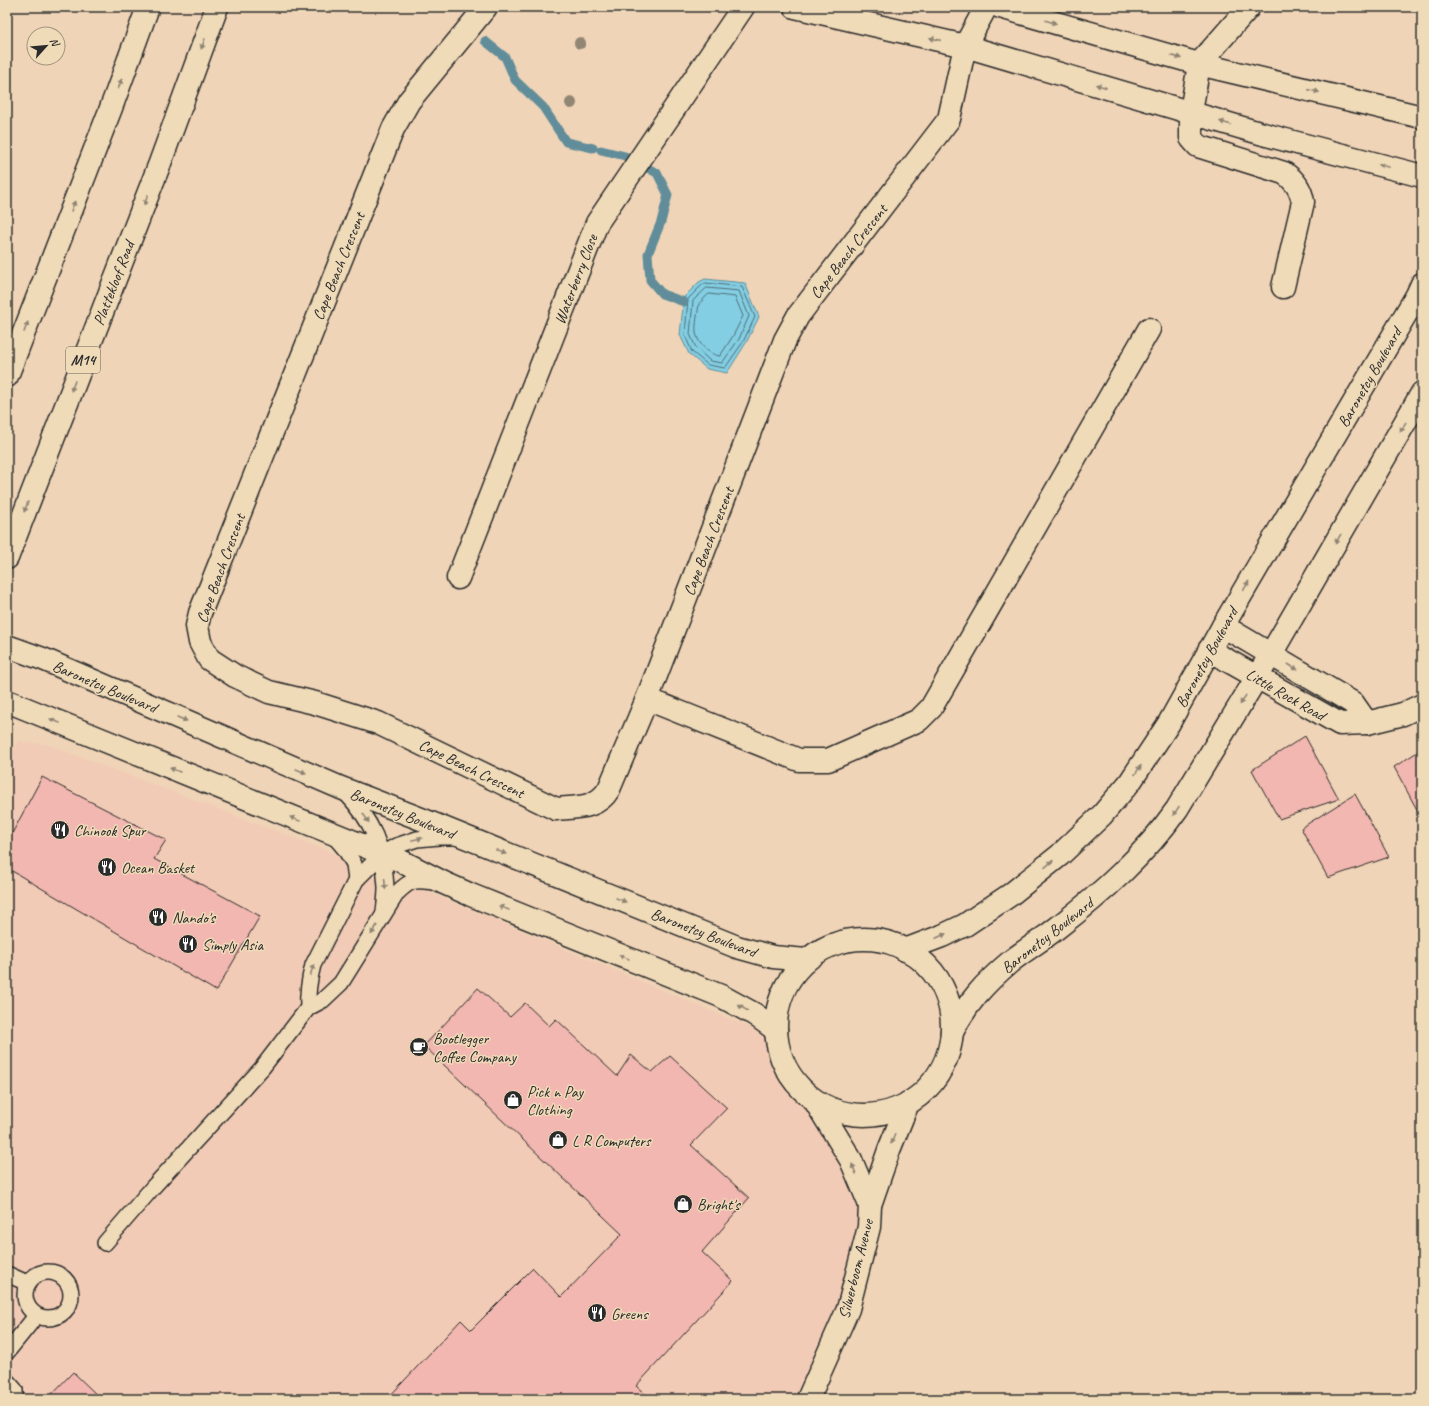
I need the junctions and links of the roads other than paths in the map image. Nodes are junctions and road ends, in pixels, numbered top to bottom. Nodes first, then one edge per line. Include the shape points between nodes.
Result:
1 (148, 7) edge
2 (216, 7) edge
3 (486, 7) edge
4 (744, 7) edge
5 (795, 7) edge
6 (1000, 7) edge
7 (1249, 7) edge
8 (982, 16) edge
9 (965, 46) junction
10 (1199, 64) junction
11 (1191, 112) junction
12 (1422, 117) edge
13 (1422, 176) edge
14 (1422, 284) edge
15 (1283, 287) dead end
16 (1149, 329) dead end
17 (7, 376) edge
18 (1422, 393) edge
19 (7, 558) edge
20 (458, 578) dead end
21 (1223, 626) junction
22 (7, 646) edge
23 (1209, 650) junction
24 (1271, 654) junction
25 (1257, 677) junction
26 (647, 699) junction
27 (7, 701) edge
28 (1422, 705) edge
29 (1367, 723) junction
30 (341, 788) junction
31 (332, 833) junction
32 (464, 837) junction
33 (382, 854) junction
34 (356, 880) junction
35 (444, 883) junction
36 (384, 914) junction
37 (905, 950) junction
38 (806, 960) junction
39 (308, 1008) junction
40 (776, 1030) junction
41 (952, 1032) junction
42 (815, 1101) junction
43 (908, 1104) junction
44 (870, 1205) junction
45 (105, 1243) dead end
46 (7, 1274) edge
47 (28, 1283) junction
48 (36, 1316) junction
49 (7, 1352) edge
50 (7, 1381) edge
51 (15, 1399) edge
52 (808, 1399) edge

17 -> 1 street
2 -> 19 street, Plattekloof Road / M14 via 160,163
3 - 26 street, Cape Beach Crescent via 409,100 393,129 200,613 197,626 200,642 209,659 235,676 269,692 378,723 556,809 594,803 604,797
4 - 20 street, Waterberry Close via 597,223
9 -> 5 street
6 -> 10 street
7 - 10 street
8 - 9 street, Cape Beach Crescent
11 -> 9 street
9 - 26 street, Cape Beach Crescent via 949,119 798,316 785,340
10 - 11 street
10 -> 12 street
13 -> 11 street
11 - 15 street via 1191,138 1198,146 1284,172 1298,186 1303,202
21 -> 14 street, Baronetcy Boulevard
16 - 26 street via 931,708 919,720 828,760 799,760
18 -> 24 street, Baronetcy Boulevard
21 - 23 street, Baronetcy Boulevard
21 - 24 street, Little Rock Road
22 -> 30 street, Baronetcy Boulevard via 43,659
23 - 25 street, Little Rock Road
37 -> 23 street, Baronetcy Boulevard via 942,936 986,912 1031,879 1087,830 1130,782 1168,723
24 - 25 street, Baronetcy Boulevard
24 -> 29 street, Little Rock Road via 1353,703
25 - 29 street, Little Rock Road via 1340,724
25 -> 41 street, Baronetcy Boulevard via 1178,809 1157,837 1106,888 998,972 963,1011
31 -> 27 street
28 - 29 street, Little Rock Road via 1403,714
30 - 32 street, Baronetcy Boulevard
30 -> 33 lane via 359,807 372,827
31 - 33 street
31 - 34 lane via 354,864
33 -> 32 lane via 417,839
32 -> 38 street, Baronetcy Boulevard via 737,947 773,957
33 - 34 lane
33 - 35 street
33 -> 36 lane via 386,888
39 -> 34 lane via 307,995 313,965
35 - 36 lane via 407,883 397,893
40 -> 35 street via 754,1014 721,996
36 -> 39 lane via 341,983 323,1000
37 - 38 street via 887,942 858,939 831,945
37 - 41 street via 925,964 940,984 949,1007
38 - 40 street via 792,975 783,992 777,1010
39 - 45 lane via 262,1068
40 - 42 street via 784,1067 798,1086
41 - 43 street via 947,1057 939,1073 923,1094
42 - 43 street via 837,1112 862,1116 886,1113
44 -> 42 street, Silwerboom Avenue via 851,1160
43 -> 44 street, Silwerboom Avenue
44 - 52 street, Silwerboom Avenue via 869,1227 848,1309
46 - 47 lane
47 - 48 lane via 24,1290 26,1303
47 - 48 lane via 40,1274 54,1273 66,1282 71,1296 68,1307 59,1315 45,1318
48 - 49 lane
50 - 51 lane via 15,1390

